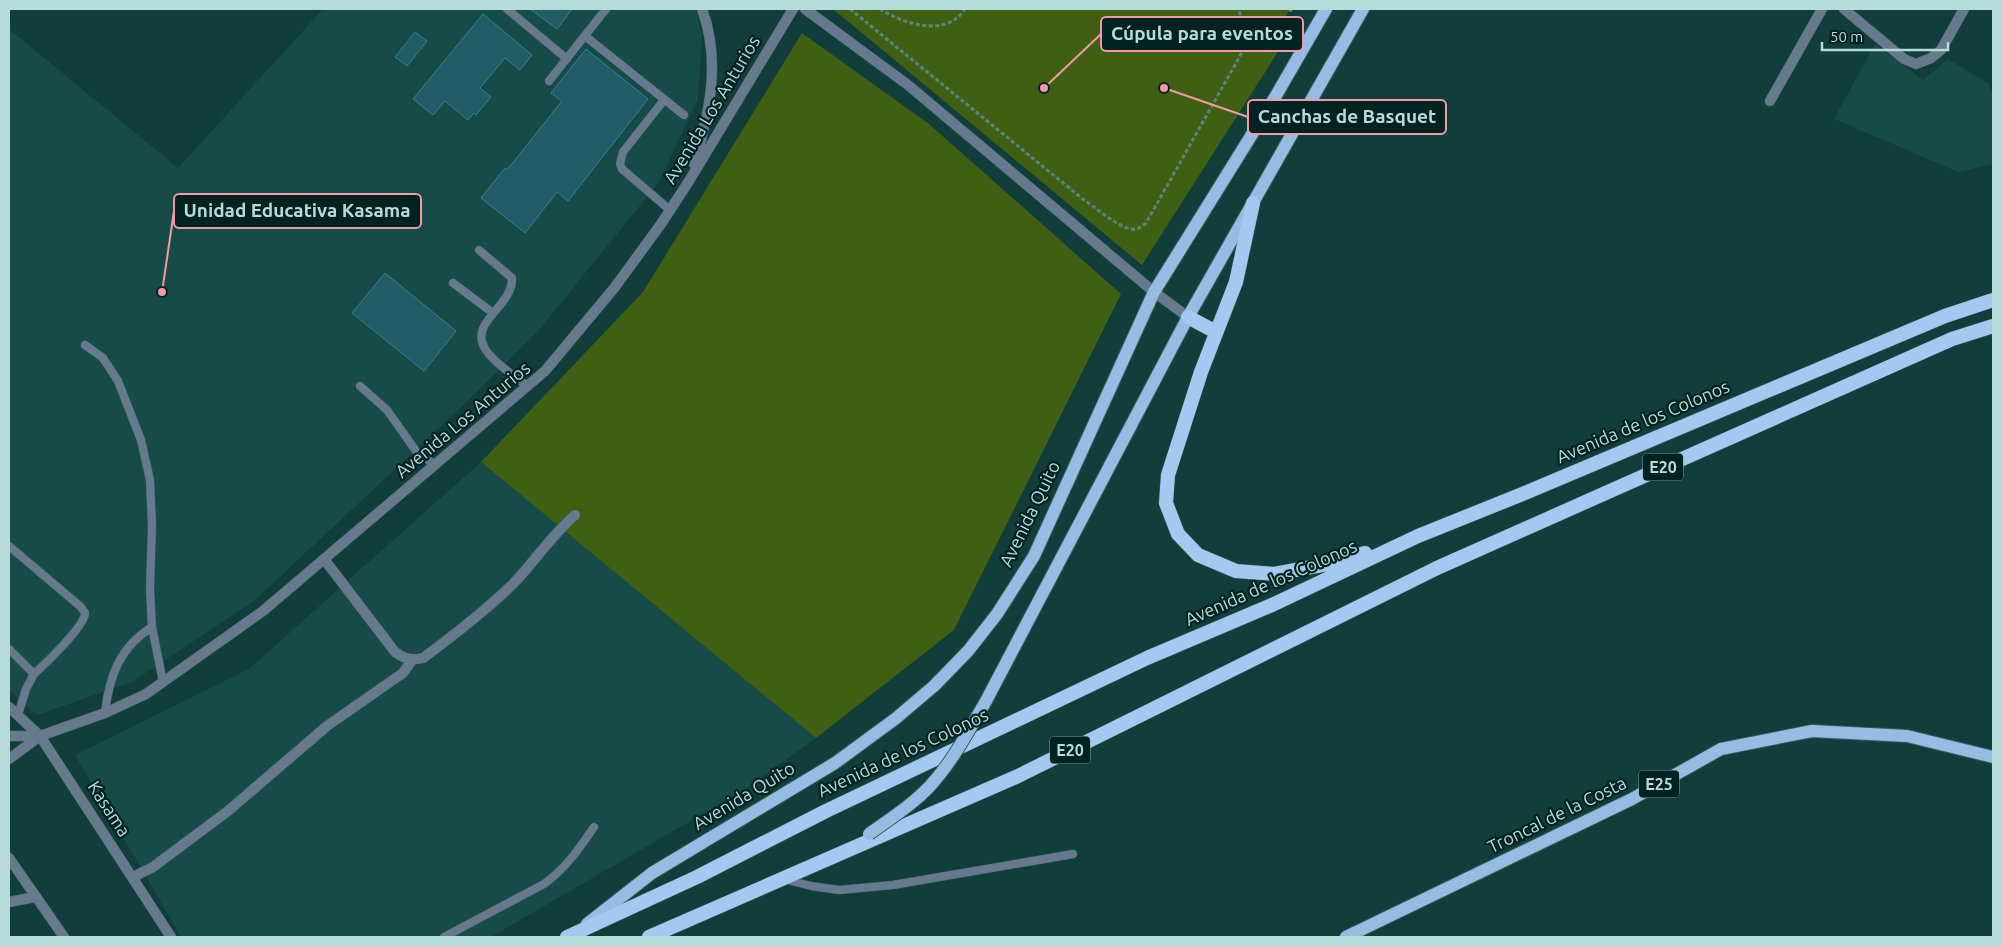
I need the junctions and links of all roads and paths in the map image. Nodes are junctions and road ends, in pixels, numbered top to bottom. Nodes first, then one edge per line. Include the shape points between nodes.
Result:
1 (507, 9) edge
2 (606, 9) edge
3 (702, 9) edge
4 (793, 9) edge
5 (805, 9) edge
6 (850, 9) edge
7 (880, 9) edge
8 (965, 9) edge
9 (1238, 9) edge
10 (1326, 9) edge
11 (1363, 9) edge
12 (1822, 9) edge
13 (1844, 9) edge
14 (1964, 9) edge
15 (585, 36) junction
16 (567, 59) junction
17 (549, 81) dead end
18 (664, 100) junction
19 (1770, 101) dead end
20 (684, 115) dead end
21 (689, 181) junction
22 (1253, 203) junction
23 (670, 210) junction
24 (479, 250) dead end
25 (454, 283) dead end
26 (1154, 292) junction
27 (1993, 300) edge
28 (493, 313) junction
29 (1188, 317) junction
30 (1993, 326) edge
31 (1216, 332) junction
32 (85, 345) dead end
33 (360, 386) dead end
34 (527, 386) junction
35 (435, 465) junction
36 (575, 515) dead end
37 (1418, 536) junction
38 (9, 546) edge
39 (324, 559) junction
40 (152, 627) junction
41 (9, 649) edge
42 (412, 660) junction
43 (34, 674) junction
44 (163, 682) junction
45 (9, 707) edge
46 (104, 713) junction
47 (18, 715) junction
48 (9, 736) edge
49 (40, 736) junction
50 (1993, 757) edge
51 (9, 758) edge
52 (594, 827) dead end
53 (1073, 854) dead end
54 (9, 858) edge
55 (798, 872) junction
56 (133, 877) junction
57 (782, 878) junction
58 (35, 897) junction
59 (9, 902) edge
60 (572, 934) edge
61 (64, 937) edge
62 (171, 937) edge
63 (444, 937) edge
64 (649, 937) edge
65 (1346, 937) edge

1 - 16 lane
2 - 15 lane
3 - 21 street via 708,24 714,74 706,127
4 - 21 street, Avenida Los Anturios
5 - 26 street via 908,85
6 - 9 path via 1084,200 1132,230 1146,222 1249,40
7 - 8 path via 924,26 954,20
10 - 26 main road, Avenida Quito
11 - 22 main road
12 - 19 street
13 - 14 street via 1904,59 1916,64 1941,50
15 - 16 lane
15 - 18 lane
16 - 17 lane
18 - 20 lane
18 - 23 lane via 624,152 620,164
21 - 23 street, Avenida Los Anturios
22 - 29 main road
22 - 31 highway via 1236,282
23 - 34 street, Avenida Los Anturios via 609,294 545,371
24 - 28 lane via 512,278 508,296
25 - 28 lane
26 - 29 street
26 - 60 main road, Avenida Quito via 1034,556 997,614 968,651 895,719 835,763 652,873
27 - 37 highway, Avenida de los Colonos / E20 via 1945,316
28 - 34 lane via 482,332 484,347 493,359
29 - 31 highway
29 - 55 main road, bridge via 986,701 949,763 930,786 900,813 869,834
30 - 55 highway, E20 via 1952,339 1446,564 1016,776
31 - 37 highway via 1168,475 1166,503 1178,534 1198,555 1236,571 1274,574 1333,563
32 - 40 lane via 103,358 118,381 143,448 150,480
33 - 35 lane via 387,410 416,451
34 - 35 street, Avenida Los Anturios
35 - 39 street, Avenida Los Anturios
36 - 42 street via 553,535 513,584 423,658
37 - 60 highway, Avenida de los Colonos / E20 via 1272,605 1147,658 826,811 697,877
38 - 43 lane via 84,613 83,621
39 - 42 street via 395,652
39 - 44 street, Avenida Los Anturios via 262,611
40 - 44 lane
40 - 46 lane via 137,636 121,654
41 - 43 lane
42 - 56 street via 403,673 327,726 228,812 153,867
43 - 47 lane
44 - 46 street, Avenida Los Anturios via 146,694
45 - 47 street, Kasama
46 - 49 street, Avenida Los Anturios
47 - 49 street, Kasama
48 - 49 street, Avenida Los Anturios
49 - 51 street, Avenida Los Anturios
49 - 56 street, Kasama
50 - 65 main road, Troncal de la Costa / E25 via 1907,736 1812,731 1721,749 1632,799
52 - 63 lane via 556,876
53 - 57 lane via 894,885 848,889 811,886
54 - 58 street
55 - 57 highway, E20
56 - 62 street, Kasama
57 - 64 highway, E20
58 - 59 street
58 - 61 street

